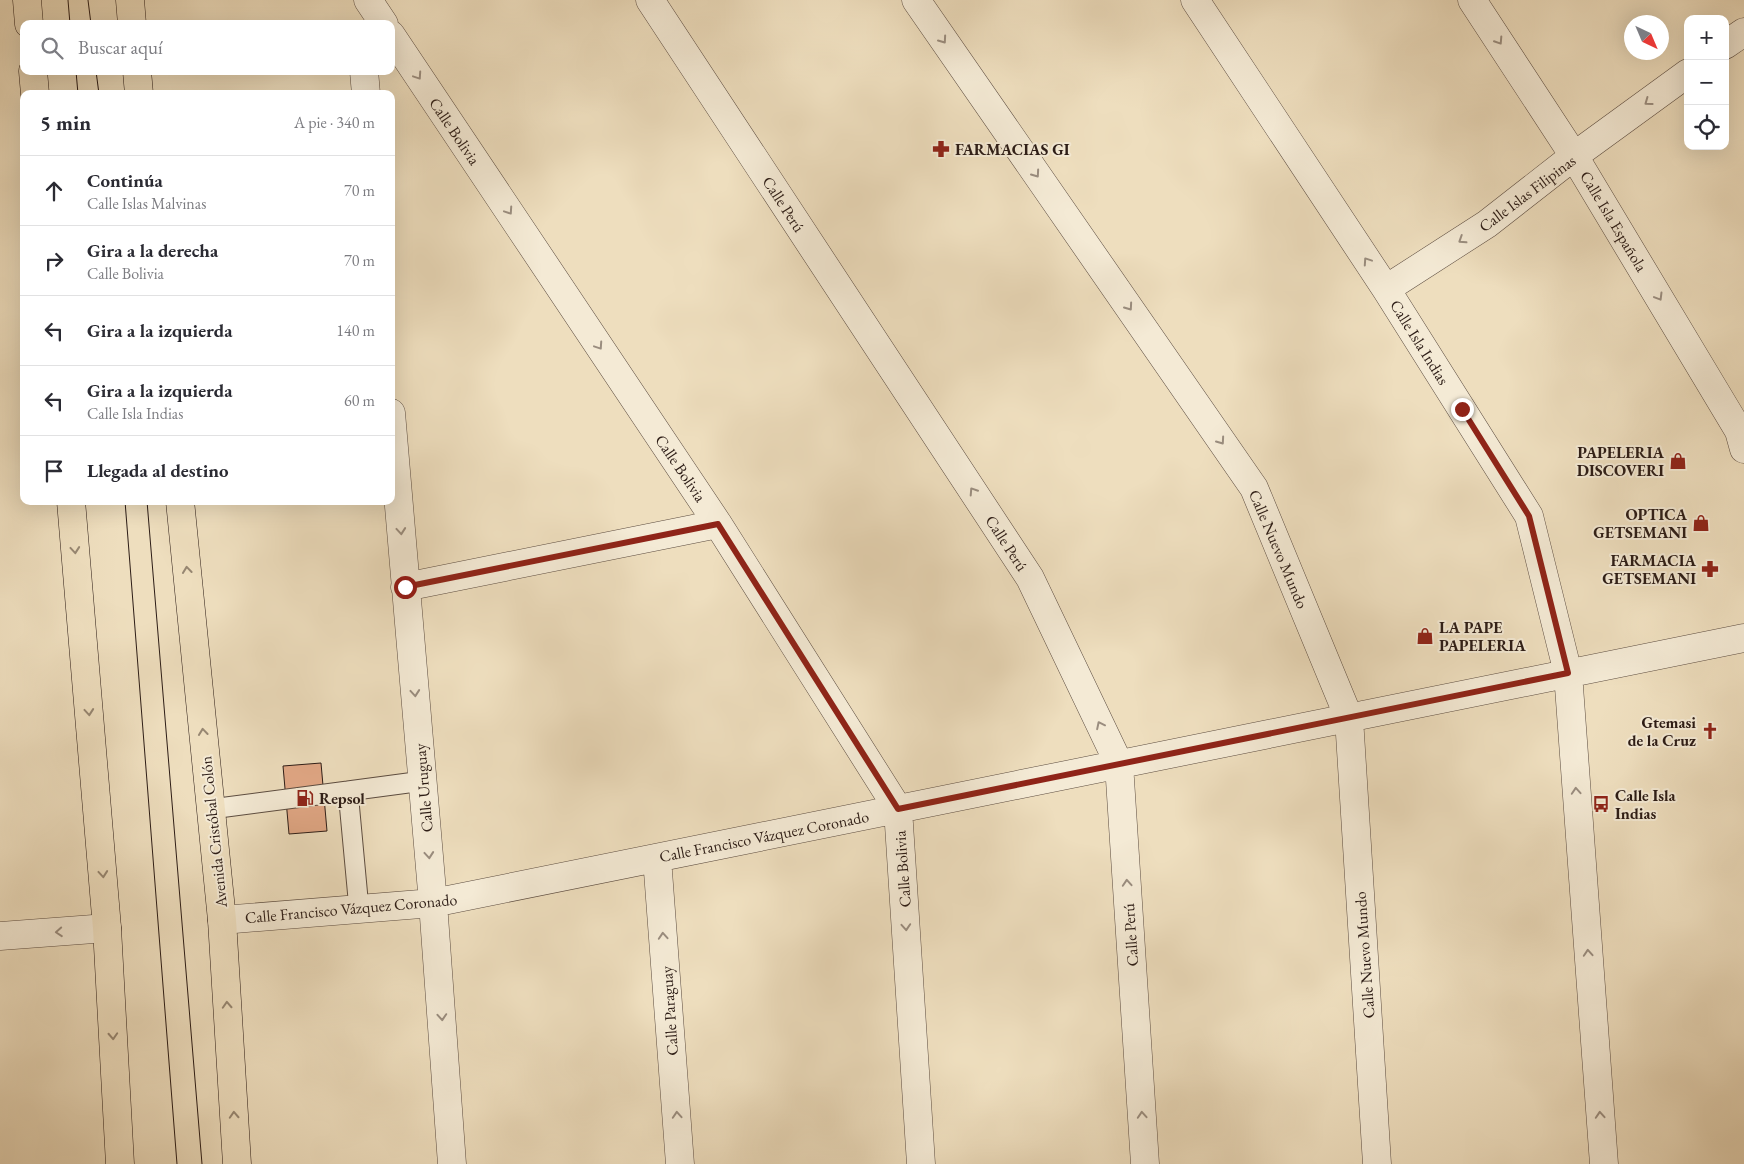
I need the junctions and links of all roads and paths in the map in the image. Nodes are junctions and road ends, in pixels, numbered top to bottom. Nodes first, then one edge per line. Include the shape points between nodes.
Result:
1 (27, 0) edge
2 (130, 0) edge
3 (358, 0) edge
4 (368, 0) edge
5 (650, 0) edge
6 (916, 0) edge
7 (1195, 0) edge
8 (1472, 0) edge
9 (29, 20) edge
10 (132, 20) edge
11 (360, 20) edge
12 (381, 20) edge
13 (1744, 32) edge
14 (395, 41) edge
15 (1729, 42) edge
16 (33, 75) edge
17 (137, 75) edge
18 (364, 75) edge
19 (1684, 76) edge
20 (35, 90) edge
21 (139, 90) edge
22 (366, 90) edge
23 (1574, 156) junction
24 (1386, 288) junction
25 (1744, 449) edge
26 (395, 463) edge
27 (70, 505) edge
28 (180, 505) edge
29 (718, 524) junction
30 (405, 587) junction
31 (1744, 638) edge
32 (1568, 673) junction
33 (1349, 718) junction
34 (1119, 764) junction
35 (422, 781) junction
36 (348, 791) junction
37 (211, 809) junction
38 (898, 809) junction
39 (657, 858) junction
40 (433, 903) junction
41 (359, 909) junction
42 (222, 920) junction
43 (107, 928) junction
44 (0, 936) edge
45 (120, 1164) edge
46 (236, 1164) edge
47 (452, 1164) edge
48 (680, 1164) edge
49 (921, 1164) edge
50 (1145, 1164) edge
51 (1377, 1164) edge
52 (1604, 1164) edge

1 - 9 main road
2 - 10 main road
3 - 11 street
4 - 12 street
34 -> 5 street, Calle Perú via 1030,578
6 -> 33 street, Calle Nuevo Mundo via 1254,488
24 -> 7 street, Calle Isla Indias
8 -> 23 street, Calle Isla Española
13 - 15 street
14 -> 29 street, Calle Bolivia
16 - 20 main road
17 - 21 main road
18 - 22 street
19 -> 23 street, Calle Islas Filipinas
23 -> 24 street, Calle Islas Filipinas via 1487,224
23 -> 25 street, Calle Isla Española via 1739,431
24 - 32 street, Calle Isla Indias via 1529,516
26 -> 30 street, Calle Uruguay
27 -> 43 main road
37 -> 28 main road, Avenida Cristóbal Colón
29 - 30 street
29 - 38 street, Calle Bolivia
30 -> 35 street, Calle Uruguay
31 - 32 street, Calle Francisco Vázquez Coronado
32 - 33 street, Calle Francisco Vázquez Coronado
52 -> 32 street, Calle Isla Indias
33 - 34 street, Calle Francisco Vázquez Coronado
33 - 51 street, Calle Nuevo Mundo
34 - 38 street, Calle Francisco Vázquez Coronado
50 -> 34 street, Calle Perú
35 - 36 lane
35 -> 40 street, Calle Uruguay
36 - 37 lane
36 - 41 lane
37 - 42 main road, Avenida Cristóbal Colón
38 - 39 street, Calle Francisco Vázquez Coronado
38 -> 49 street, Calle Bolivia
39 - 40 street, Calle Francisco Vázquez Coronado
48 -> 39 street, Calle Paraguay
40 - 41 street, Calle Francisco Vázquez Coronado
40 -> 47 street, Calle Uruguay
41 - 42 street, Calle Francisco Vázquez Coronado
46 -> 42 main road, Avenida Cristóbal Colón
43 -> 44 street
43 -> 45 main road

